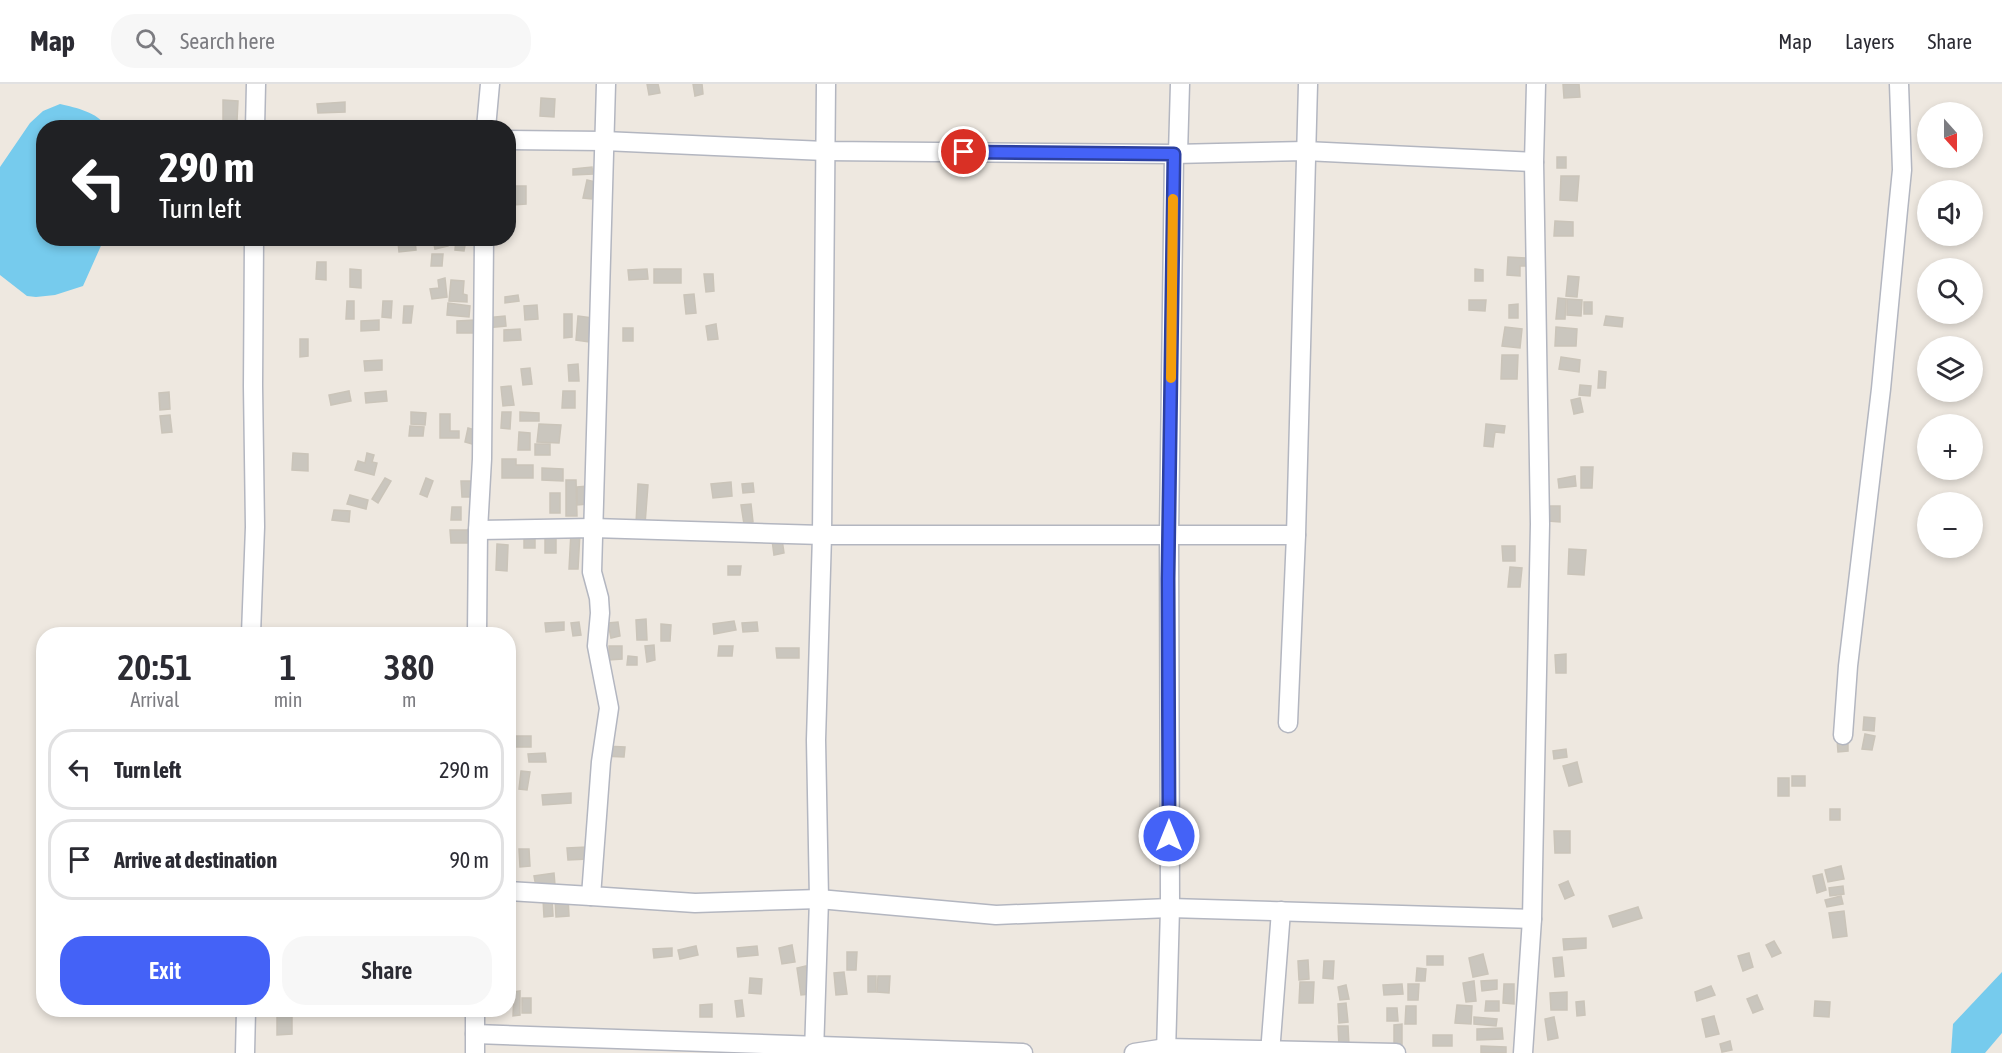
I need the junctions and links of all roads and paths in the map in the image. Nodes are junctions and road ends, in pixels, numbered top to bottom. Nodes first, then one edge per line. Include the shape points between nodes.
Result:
1 (256, 84) edge
2 (490, 84) edge
3 (606, 84) edge
4 (826, 84) edge
5 (1180, 84) edge
6 (1308, 84) edge
7 (1536, 84) edge
8 (1899, 84) edge
9 (255, 120) edge
10 (487, 120) edge
11 (516, 140) edge
12 (604, 141) junction
13 (825, 150) junction
14 (1305, 151) junction
15 (1176, 154) junction
16 (1534, 162) junction
17 (254, 246) edge
18 (484, 246) edge
19 (593, 528) junction
20 (478, 530) junction
21 (822, 535) junction
22 (1169, 535) junction
23 (1296, 535) junction
24 (251, 627) edge
25 (477, 627) edge
26 (1288, 723) dead end
27 (1843, 735) dead end
28 (516, 891) edge
29 (591, 896) junction
30 (819, 899) junction
31 (1170, 908) junction
32 (1281, 911) junction
33 (1532, 919) junction
34 (246, 1017) edge
35 (475, 1017) edge
36 (475, 1034) junction
37 (814, 1049) edge
38 (1166, 1051) edge
39 (1270, 1052) edge
40 (245, 1053) edge
41 (475, 1053) edge
42 (1023, 1053) edge
43 (1134, 1053) edge
44 (1396, 1053) edge
45 (1523, 1053) edge

1 - 9 street
2 - 10 street
3 - 12 street
4 - 13 street
5 - 15 street
6 - 14 street
7 - 16 street
8 - 27 street via 1900,190
11 - 12 street
12 - 13 street
12 - 19 street
13 - 15 street
13 - 21 street
14 - 15 street
14 - 16 street
14 - 23 street
15 - 22 street
16 - 33 street via 1540,524
17 - 24 street via 255,527
18 - 20 street
19 - 20 street
19 - 21 street
19 - 29 street via 592,572 600,613 597,646 609,708
20 - 25 street
21 - 22 street
21 - 30 street via 816,740
22 - 23 street
22 - 31 street
23 - 26 street
28 - 29 street
29 - 30 street via 695,903
30 - 31 street via 996,915
30 - 37 street
31 - 32 street
31 - 38 street
32 - 33 street
32 - 39 street
33 - 45 street
34 - 40 street
35 - 36 street
36 - 37 street
36 - 41 street
37 - 42 street
38 - 39 street
38 - 43 street
39 - 44 street

